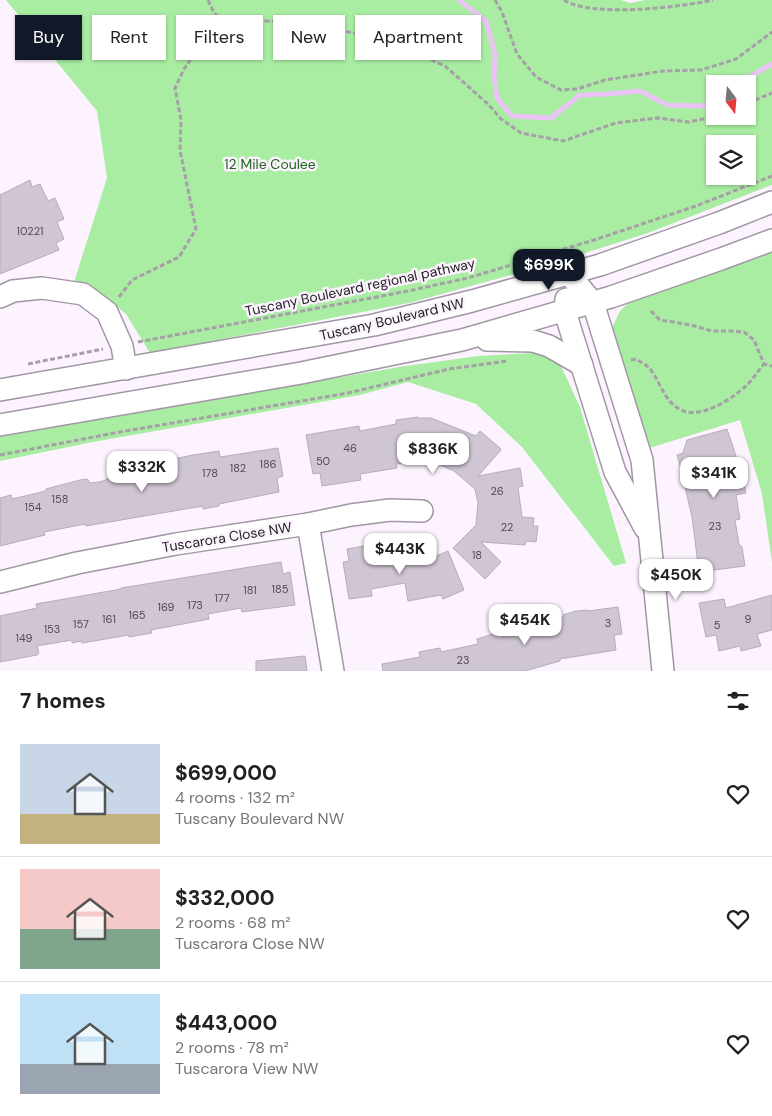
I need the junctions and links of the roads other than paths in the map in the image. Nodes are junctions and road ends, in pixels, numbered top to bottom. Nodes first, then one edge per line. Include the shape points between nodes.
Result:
1 (772, 202) edge
2 (772, 240) edge
3 (569, 274) junction
4 (0, 297) edge
5 (592, 303) junction
6 (565, 312) junction
7 (462, 340) junction
8 (582, 365) junction
9 (126, 369) junction
10 (0, 390) edge
11 (0, 425) edge
12 (422, 511) dead end
13 (308, 524) junction
14 (649, 535) junction
15 (0, 582) edge
16 (333, 671) edge
17 (663, 671) edge

1 - 3 street, Tuscany Boulevard NW
2 - 5 street
3 - 5 street
3 - 6 street
3 - 9 street, Tuscany Boulevard NW via 374,325
4 - 9 street via 13,291 42,288 83,294 107,312 122,346
5 - 6 street
5 - 14 street via 642,460
6 - 7 street
6 - 8 street
7 - 8 street via 533,341 549,346
7 - 11 street via 301,373
8 - 14 street via 614,472
9 - 10 street, Tuscany Boulevard NW
12 - 13 street via 390,510
13 - 15 street, Tuscarora Close NW via 167,546
13 - 16 street, Tuscarora Close NW
14 - 17 street

